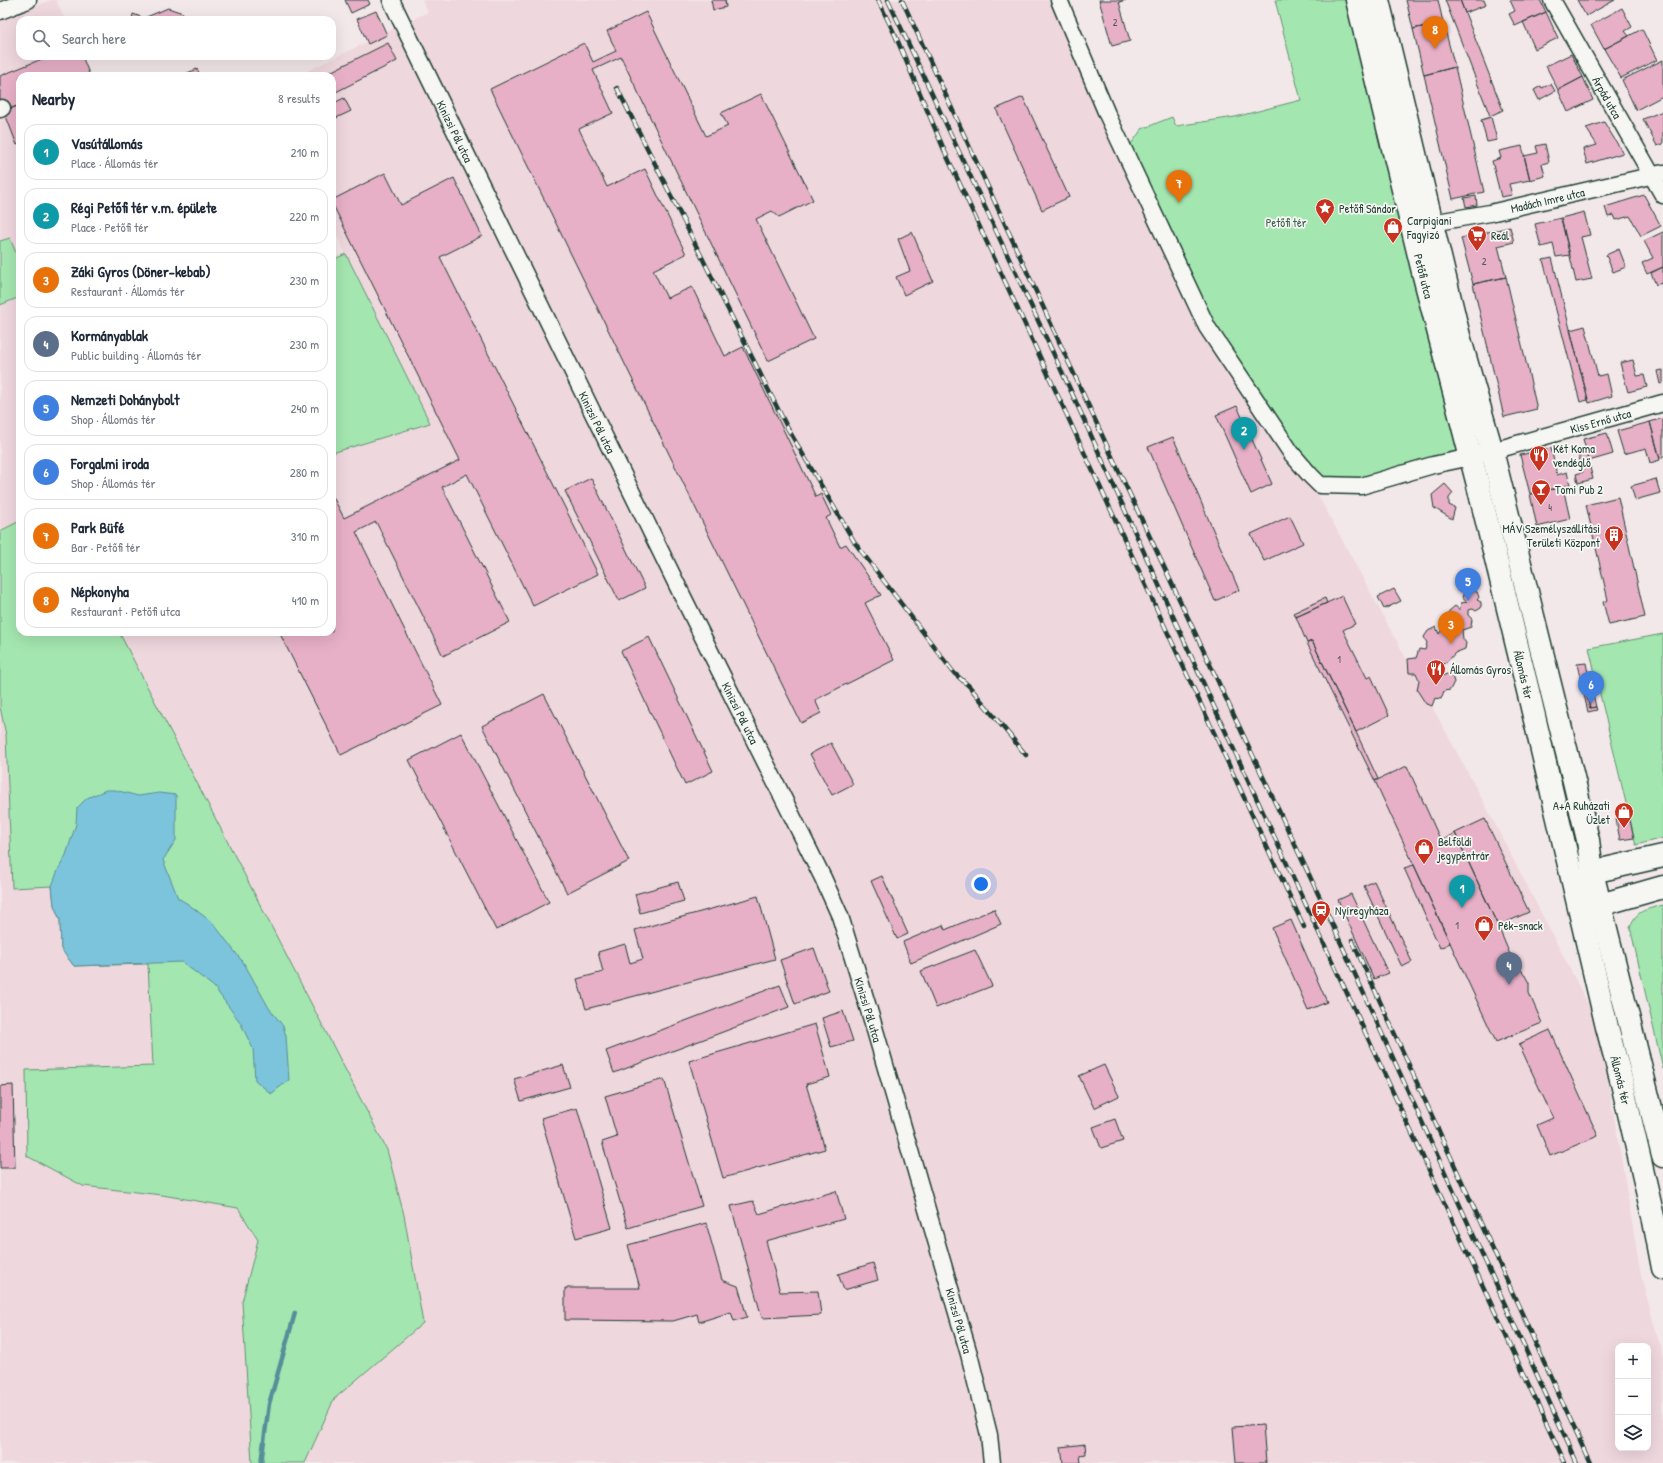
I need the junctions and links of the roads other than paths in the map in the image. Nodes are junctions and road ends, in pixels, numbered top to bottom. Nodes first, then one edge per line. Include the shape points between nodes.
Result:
1 (28, 0) edge
2 (391, 0) edge
3 (1059, 0) edge
4 (1358, 0) edge
5 (1378, 0) edge
6 (1552, 0) edge
7 (0, 11) edge
8 (1658, 174) edge
9 (1663, 195) edge
10 (1431, 223) junction
11 (1663, 403) edge
12 (1492, 451) junction
13 (1471, 457) junction
14 (1663, 856) edge
15 (1592, 872) junction
16 (1663, 887) edge
17 (1576, 893) junction
18 (1600, 905) junction
19 (1663, 1156) edge
20 (1663, 1268) edge
21 (992, 1463) edge

1 - 7 street
2 - 21 street, Kinizsi Pál utca via 840,916 969,1354 989,1435
3 - 13 street via 1107,114 1207,327 1306,471 1323,486 1361,486
4 - 13 main road, Petőfi utca via 1424,276
5 - 10 main road, Petőfi utca
6 - 8 street, Árpád utca
8 - 9 street, Árpád utca
8 - 10 street, Madách Imre utca via 1490,213
10 - 12 main road, Petőfi utca via 1459,336
11 - 12 street, Kiss Ernő utca
12 - 13 street, Kiss Ernő utca
12 - 15 main road, Állomás tér via 1588,840
13 - 17 main road, Állomás tér
14 - 15 main road
15 - 17 main road
15 - 18 main road, Állomás tér
16 - 18 main road
17 - 18 main road via 1588,902
17 - 20 main road, Állomás tér via 1654,1220
18 - 19 main road, Állomás tér

